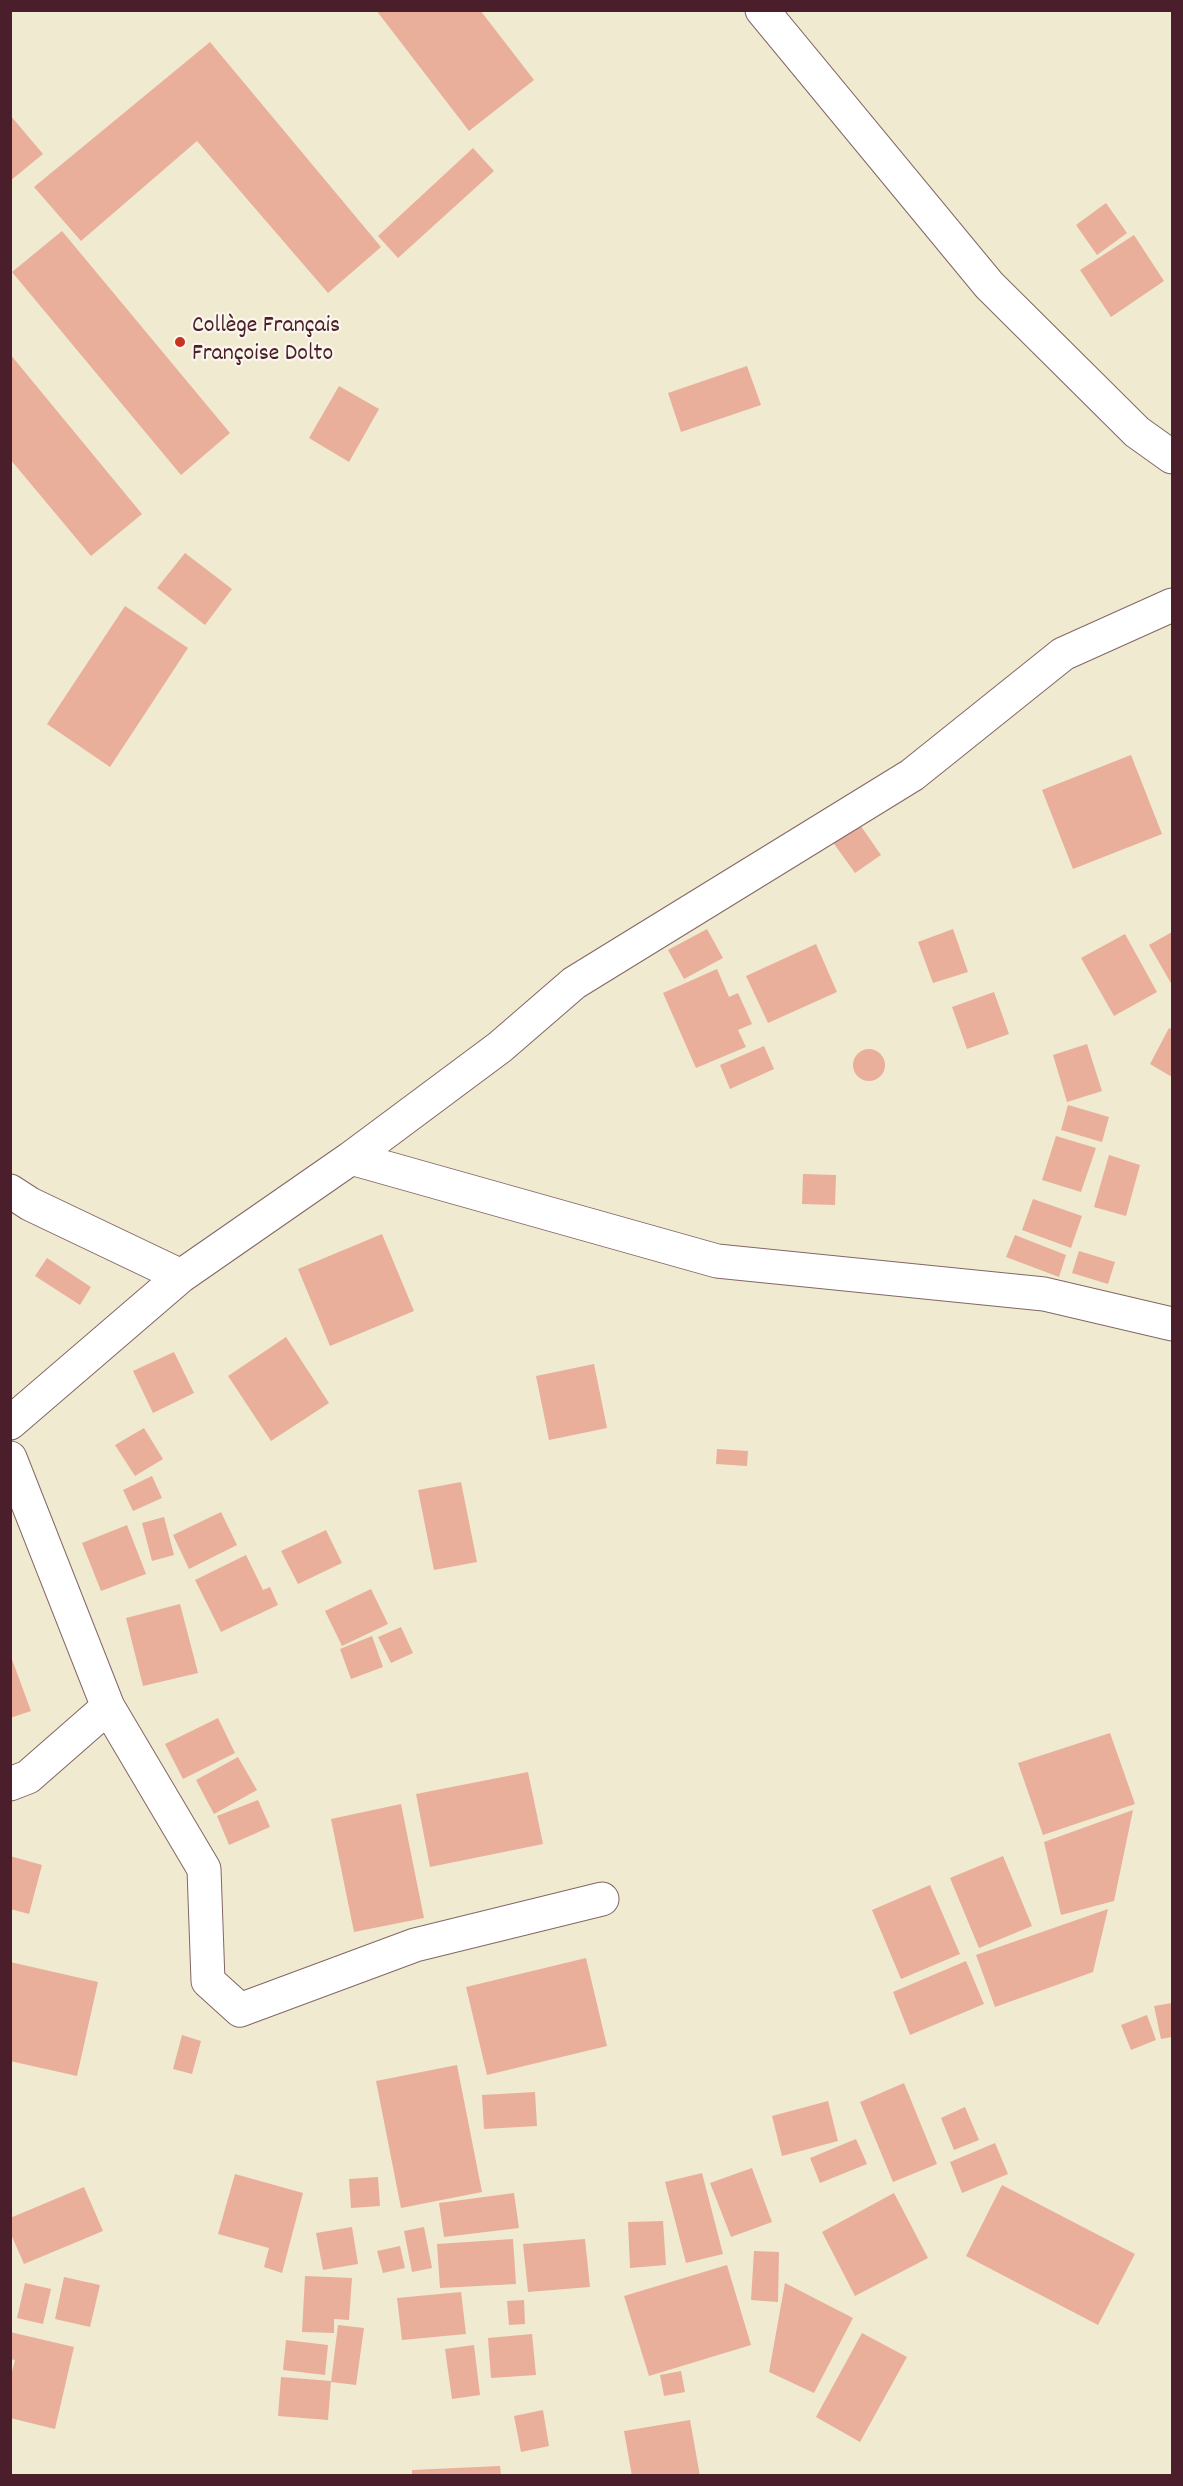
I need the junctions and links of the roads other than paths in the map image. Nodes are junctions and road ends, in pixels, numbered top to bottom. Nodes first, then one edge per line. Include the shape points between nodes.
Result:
1 (762, 10) edge
2 (1173, 457) edge
3 (1173, 605) edge
4 (351, 1158) junction
5 (10, 1191) edge
6 (181, 1276) junction
7 (1173, 1324) edge
8 (10, 1423) edge
9 (10, 1458) edge
10 (108, 1707) junction
11 (10, 1784) edge
12 (602, 1899) dead end

1 - 2 street via 989,285 1137,432
3 - 4 street via 1064,654 912,775 574,982 500,1047
4 - 6 street
4 - 7 street via 717,1261 1044,1294
5 - 6 street
6 - 8 street
9 - 10 street
10 - 11 street via 28,1777
10 - 12 street via 204,1869 208,1981 240,2010 415,1945

